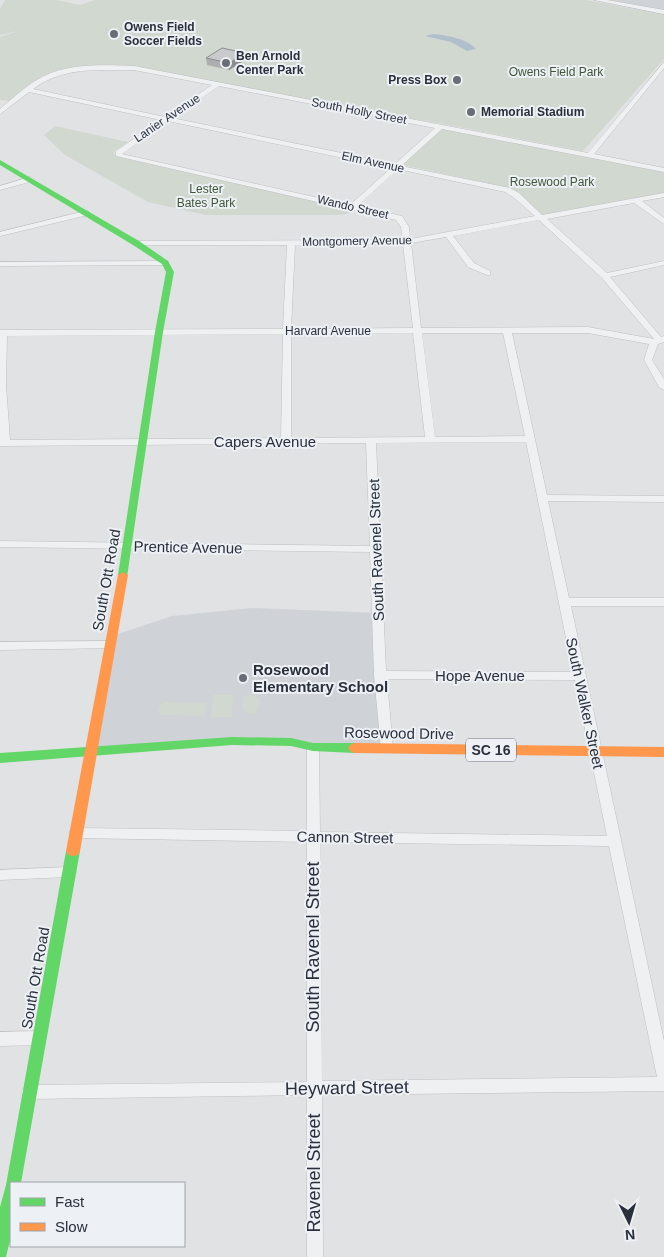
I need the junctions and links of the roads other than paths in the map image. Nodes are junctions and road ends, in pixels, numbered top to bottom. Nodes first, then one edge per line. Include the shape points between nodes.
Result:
1 (597, 0) edge
2 (664, 12) edge
3 (664, 64) edge
4 (218, 84) junction
5 (28, 90) junction
6 (0, 112) edge
7 (166, 119) junction
8 (440, 127) junction
9 (117, 154) joint
10 (589, 156) junction
11 (0, 162) edge
12 (396, 166) junction
13 (664, 170) edge
14 (30, 179) junction
15 (0, 188) edge
16 (664, 195) edge
17 (636, 201) junction
18 (353, 206) junction
19 (85, 213) junction
20 (540, 218) junction
21 (664, 222) edge
22 (0, 234) edge
23 (449, 235) junction
24 (291, 242) junction
25 (406, 242) junction
26 (136, 243) junction
27 (165, 263) junction
28 (664, 263) edge
29 (0, 264) edge
30 (487, 273) dead end
31 (605, 276) junction
32 (507, 330) junction
33 (287, 331) junction
34 (416, 331) junction
35 (159, 332) junction
36 (1, 333) edge
37 (659, 340) edge
38 (664, 387) edge
39 (430, 439) junction
40 (530, 439) junction
41 (286, 440) junction
42 (372, 440) junction
43 (143, 442) junction
44 (3, 443) edge
45 (542, 498) junction
46 (664, 499) edge
47 (0, 544) edge
48 (128, 546) junction
49 (375, 549) junction
50 (564, 602) junction
51 (664, 602) edge
52 (110, 645) junction
53 (0, 646) edge
54 (380, 675) junction
55 (580, 676) junction
56 (313, 746) junction
57 (386, 749) junction
58 (92, 751) junction
59 (596, 751) junction
60 (664, 752) edge
61 (0, 758) edge
62 (76, 833) junction
63 (313, 836) junction
64 (614, 841) junction
65 (69, 872) junction
66 (0, 875) edge
67 (39, 1038) junction
68 (0, 1039) edge
69 (664, 1076) edge
70 (664, 1084) edge
71 (314, 1088) junction
72 (29, 1092) junction
73 (13, 1182) edge
74 (10, 1196) edge
75 (0, 1252) edge
76 (315, 1257) edge

1 - 2 street
3 - 10 street
4 - 5 street, South Holly Street via 134,68 101,68 54,74
4 - 7 street, Lanier Avenue
4 - 8 street, South Holly Street
5 - 6 street
5 - 7 street, Elm Avenue
7 - 9 street, Lanier Avenue
7 - 12 street, Elm Avenue
8 - 10 street, South Holly Street
8 - 12 street
9 - 18 street, Wando Street
10 - 13 street, South Holly Street
11 - 14 street
12 - 18 street
12 - 20 street, Elm Avenue via 507,190
14 - 15 street
14 - 19 street
16 - 17 street, Montgomery Avenue
17 - 20 street, Montgomery Avenue
17 - 21 street
18 - 25 street, Wando Street via 400,218
19 - 22 street
19 - 26 street
20 - 23 street, Montgomery Avenue
20 - 31 street, Elm Avenue
23 - 25 street, Montgomery Avenue
23 - 30 street via 471,265
24 - 25 street, Montgomery Avenue
24 - 26 street, Montgomery Avenue
24 - 33 street
25 - 34 street, Wando Street
26 - 27 street
27 - 29 street
27 - 35 street, South Ott Road via 170,272
28 - 31 street
31 - 37 street, Elm Avenue
32 - 34 street, Harvard Avenue
32 - 37 street, Harvard Avenue via 588,330
32 - 40 street, South Walker Street
33 - 34 street, Harvard Avenue
33 - 35 street, Harvard Avenue
33 - 41 street
34 - 39 street, Wando Street
35 - 36 street, Harvard Avenue
35 - 43 street, South Ott Road
36 - 44 street
37 - 38 street via 648,360
39 - 40 street, Capers Avenue
39 - 42 street, Capers Avenue
40 - 45 street, South Walker Street
41 - 42 street, Capers Avenue
41 - 43 street, Capers Avenue
42 - 49 street, South Ravenel Street
43 - 44 street, Capers Avenue
43 - 48 street, South Ott Road
45 - 46 street
45 - 50 street, South Walker Street
47 - 48 street, Prentice Avenue
48 - 49 street, Prentice Avenue
48 - 52 street, South Ott Road
49 - 54 street, South Ravenel Street
50 - 51 street
50 - 55 street, South Walker Street
52 - 53 street
52 - 58 street, South Ott Road
54 - 55 street, Hope Avenue
54 - 57 street, South Ravenel Street
55 - 59 street, South Walker Street
56 - 57 street, Rosewood Drive / SC 16
56 - 58 street, Rosewood Drive / SC 16 via 303,752 244,752 206,743
56 - 63 street, South Ravenel Street
57 - 59 street, Rosewood Drive / SC 16
58 - 61 street, Rosewood Drive / SC 16
58 - 62 street, South Ott Road
59 - 60 street, Rosewood Drive / SC 16
59 - 64 street, South Walker Street
62 - 63 street, Cannon Street
62 - 65 street, South Ott Road
63 - 64 street, Cannon Street
63 - 71 street, South Ravenel Street
64 - 69 street, South Walker Street
65 - 66 street
65 - 67 street, South Ott Road
67 - 68 street
67 - 72 street, South Ott Road
70 - 71 street, Heyward Street
71 - 72 street, Heyward Street
71 - 76 street, Ravenel Street
72 - 73 street, South Ott Road
74 - 75 street

